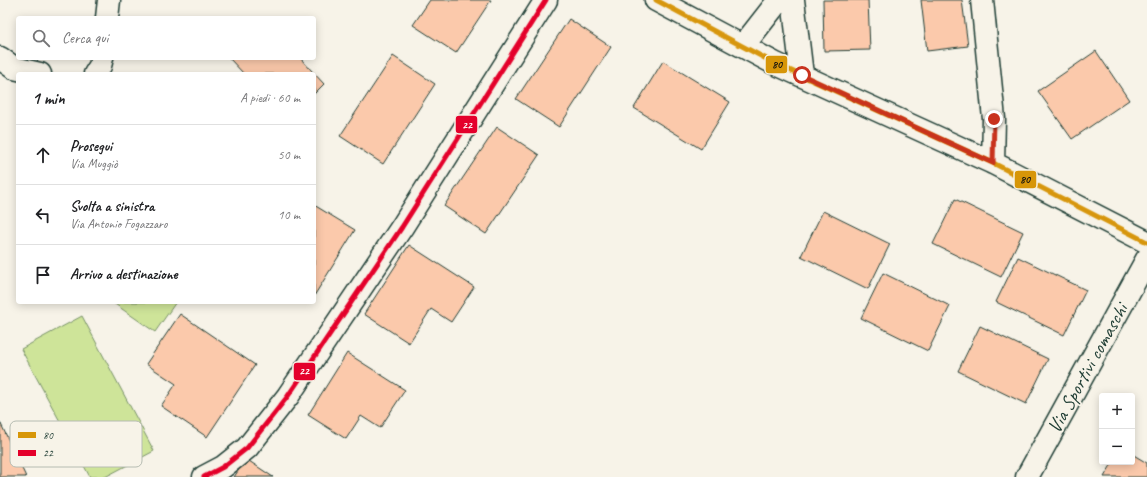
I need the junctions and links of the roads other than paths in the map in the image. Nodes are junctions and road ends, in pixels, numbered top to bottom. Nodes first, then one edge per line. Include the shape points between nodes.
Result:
1 (109, 0) edge
2 (546, 0) edge
3 (656, 0) edge
4 (778, 0) edge
5 (794, 0) edge
6 (982, 0) edge
7 (107, 16) edge
8 (743, 46) junction
9 (0, 58) edge
10 (102, 60) edge
11 (31, 72) edge
12 (97, 72) edge
13 (802, 75) junction
14 (993, 163) junction
15 (1147, 242) edge
16 (1147, 259) edge
17 (204, 477) edge
18 (1026, 477) edge

1 - 7 street
2 - 17 street via 402,227 288,396 247,448 223,467
3 - 8 street
4 - 8 street
5 - 13 street
6 - 14 street via 994,119
8 - 13 street
9 - 11 street via 14,68
10 - 12 street
13 - 14 street
14 - 15 street
16 - 18 street, Via Sportivi comaschi

